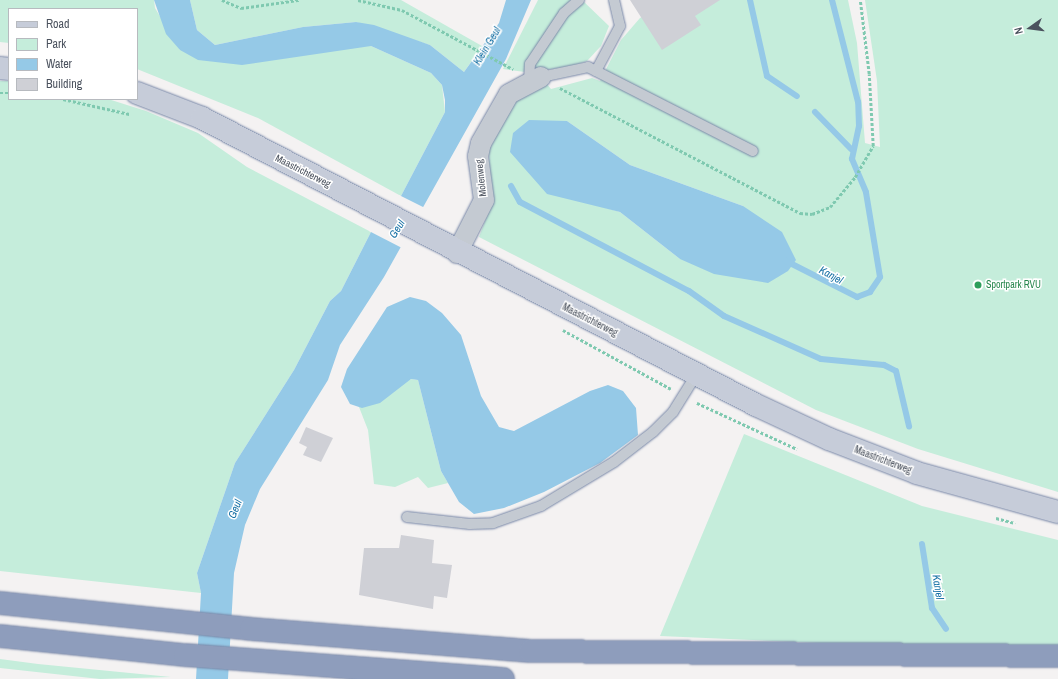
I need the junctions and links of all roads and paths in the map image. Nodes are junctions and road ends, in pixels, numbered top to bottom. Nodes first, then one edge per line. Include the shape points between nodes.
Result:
1 (222, 0) edge
2 (299, 0) edge
3 (358, 0) edge
4 (579, 0) edge
5 (614, 0) edge
6 (860, 0) edge
7 (510, 68) dead end
8 (596, 71) junction
9 (535, 80) junction
10 (138, 93) edge
11 (67, 100) edge
12 (137, 116) dead end
13 (753, 151) dead end
14 (457, 252) junction
15 (640, 372) dead end
16 (696, 375) junction
17 (685, 397) junction
18 (1058, 512) edge
19 (407, 517) dead end
20 (0, 603) edge
21 (0, 636) edge
22 (1058, 656) edge
23 (502, 679) edge

1 - 2 path via 241,8
3 - 7 path via 402,10
4 - 9 lane via 564,13 530,64
5 - 8 lane via 620,26
6 - 9 path via 870,74 873,146 855,177 830,207 812,214 800,213
8 - 9 lane via 588,67
8 - 13 lane
9 - 14 street, Molenweg via 509,94 481,143 478,156 484,200
10 - 14 main road, Maastrichterweg via 202,118
11 - 12 path
14 - 16 main road, Maastrichterweg
15 - 17 path
16 - 17 lane
16 - 18 main road, Maastrichterweg via 829,439 917,473
17 - 19 lane via 653,432 614,462 541,506 493,523 470,524
20 - 22 highway via 185,624 530,651
21 - 23 highway via 185,655

